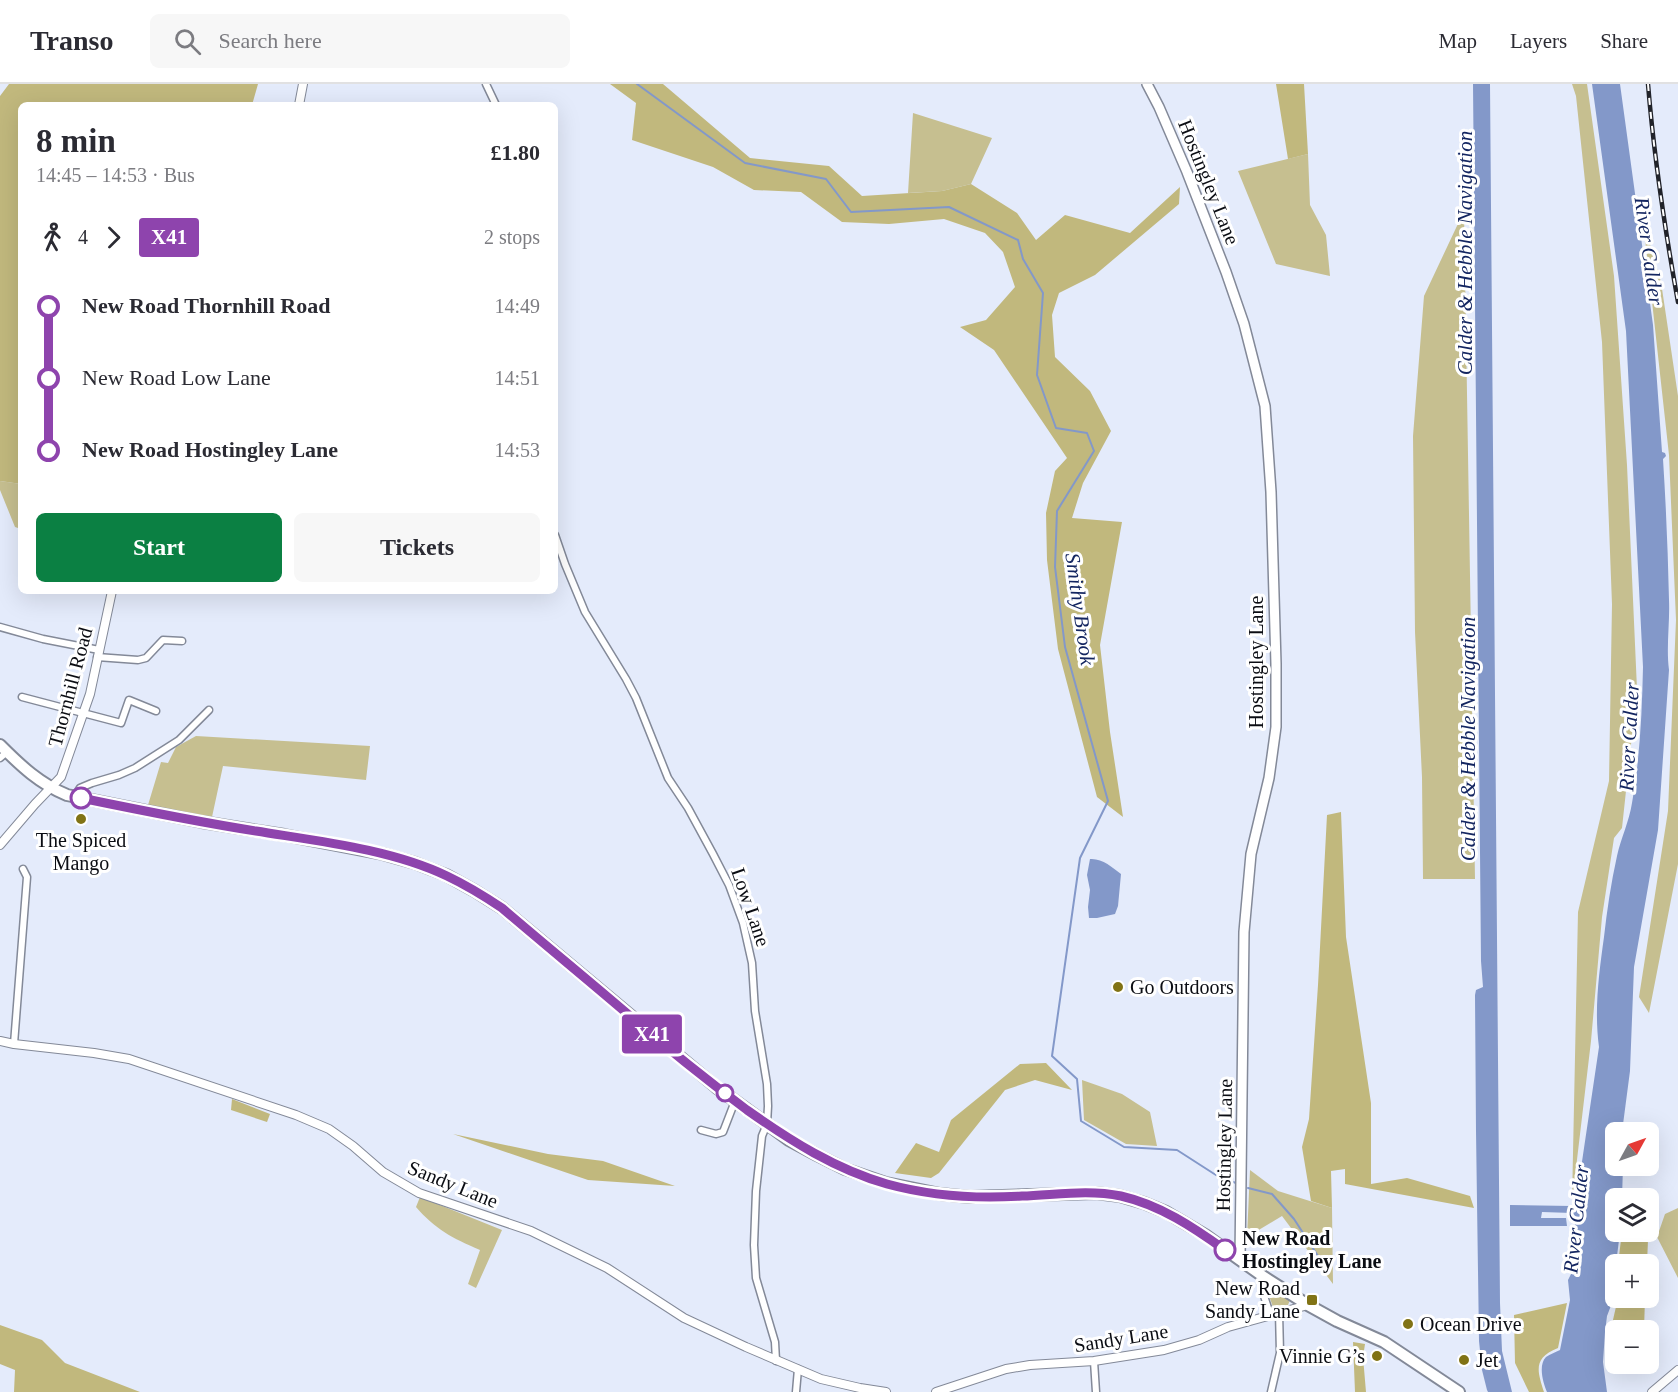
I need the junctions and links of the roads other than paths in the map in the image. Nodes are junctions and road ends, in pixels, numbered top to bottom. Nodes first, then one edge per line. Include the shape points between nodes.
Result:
1 (303, 84) edge
2 (486, 84) edge
3 (1147, 84) edge
4 (300, 102) edge
5 (495, 102) edge
6 (558, 544) edge
7 (112, 594) edge
8 (0, 627) edge
9 (182, 641) dead end
10 (98, 654) junction
11 (21, 697) dead end
12 (209, 710) dead end
13 (156, 711) dead end
14 (83, 713) junction
15 (2, 752) edge
16 (51, 788) junction
17 (71, 796) junction
18 (0, 845) edge
19 (23, 869) dead end
20 (0, 1041) edge
21 (14, 1044) junction
22 (735, 1101) junction
23 (767, 1124) junction
24 (701, 1130) dead end
25 (1240, 1260) junction
26 (1264, 1277) junction
27 (1308, 1305) junction
28 (1279, 1312) junction
29 (1270, 1314) junction
30 (776, 1361) junction
31 (1094, 1361) junction
32 (798, 1369) junction
33 (1678, 1370) edge
34 (796, 1392) edge
35 (885, 1392) edge
36 (936, 1392) edge
37 (1096, 1392) edge
38 (1271, 1392) edge
39 (1459, 1392) edge
40 (1652, 1392) edge

1 - 4 street
2 - 5 street
3 - 25 main road, Hostingley Lane via 1226,272 1244,324 1266,417 1276,727 1251,854 1244,933
6 - 23 street, Low Lane via 585,612 636,698 668,778 713,854 743,923 752,963
7 - 10 street, Thornhill Road
8 - 10 street
9 - 10 street via 163,640 146,658 138,660
10 - 14 street, Thornhill Road
11 - 14 street
12 - 17 street via 179,740 135,768 80,788
13 - 14 street via 129,700 121,723
14 - 16 street, Thornhill Road via 62,777
15 - 16 highway
16 - 17 highway
16 - 18 street, Thornhill Road
17 - 22 highway via 383,854 446,875 502,908
19 - 21 street via 27,877
20 - 21 street, Sandy Lane
21 - 30 street, Sandy Lane via 129,1059 296,1115 329,1129 383,1172 419,1193 531,1231 607,1268 684,1318
22 - 23 highway
22 - 24 street via 723,1132
23 - 25 highway via 845,1169 908,1189 970,1197 1096,1193 1120,1196 1166,1212
23 - 30 street, Low Lane via 756,1191 754,1245 756,1278 775,1342
25 - 26 highway
26 - 27 highway
26 - 29 street via 1264,1296
27 - 28 street, Sandy Lane
27 - 39 highway via 1384,1342
28 - 29 street, Sandy Lane
28 - 38 street via 1280,1353
29 - 31 street, Sandy Lane via 1164,1350
30 - 32 street, Sandy Lane
31 - 36 street, Sandy Lane via 1006,1368
31 - 37 street
32 - 34 street
32 - 35 street, Sandy Lane via 821,1379
33 - 40 street

